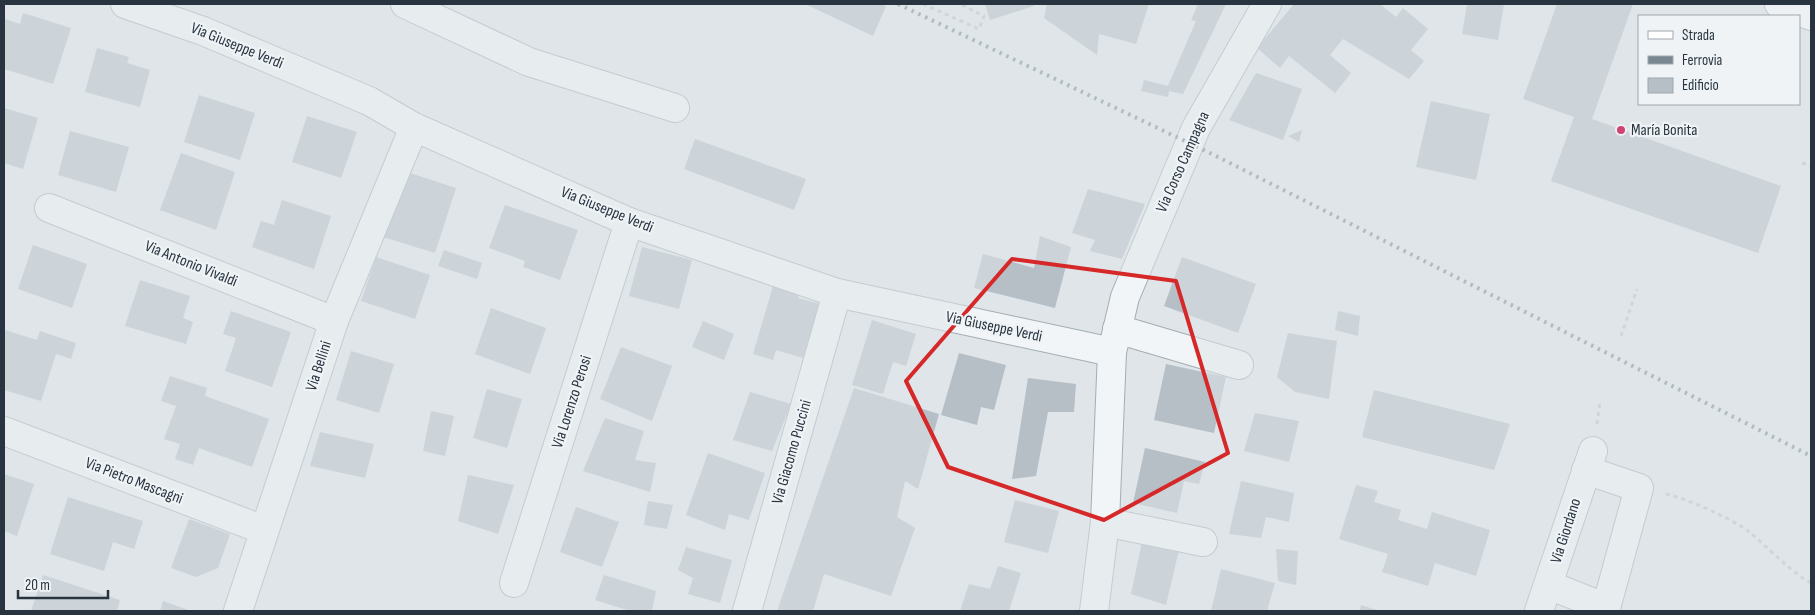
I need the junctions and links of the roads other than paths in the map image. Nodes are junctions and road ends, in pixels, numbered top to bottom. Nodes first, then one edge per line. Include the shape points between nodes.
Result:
1 (125, 4) edge
2 (405, 4) edge
3 (1267, 4) edge
4 (1779, 4) edge
5 (1811, 16) edge
6 (675, 108) dead end
7 (414, 127) junction
8 (49, 208) dead end
9 (629, 222) junction
10 (838, 293) junction
11 (334, 321) junction
12 (1114, 341) junction
13 (1239, 364) dead end
14 (4, 431) edge
15 (1105, 522) junction
16 (264, 530) junction
17 (1203, 542) dead end
18 (514, 583) dead end
19 (1549, 584) junction
20 (238, 611) edge
21 (747, 611) edge
22 (1094, 611) edge
23 (1539, 611) edge

1 - 7 street, Via Giuseppe Verdi via 202,31 361,98
2 - 6 street via 529,62
3 - 12 street, Via Corso Campagna via 1196,128 1125,297
4 - 5 main road
7 - 9 street, Via Giuseppe Verdi
7 - 11 street, Via Bellini
8 - 11 street, Via Antonio Vivaldi
9 - 10 street, Via Giuseppe Verdi
9 - 18 street, Via Lorenzo Perosi
10 - 12 street, Via Giuseppe Verdi
10 - 21 street, Via Giacomo Puccini
11 - 16 street, Via Bellini
12 - 13 street
12 - 15 street, Via Corso Campagna
14 - 16 street, Via Pietro Mascagni
15 - 17 street
15 - 22 street, Via Corso Campagna
16 - 20 street, Via Bellini
19 - 19 street, Via Giordano via 1606,608 1639,488 1590,461
19 - 23 street, Via Giordano

